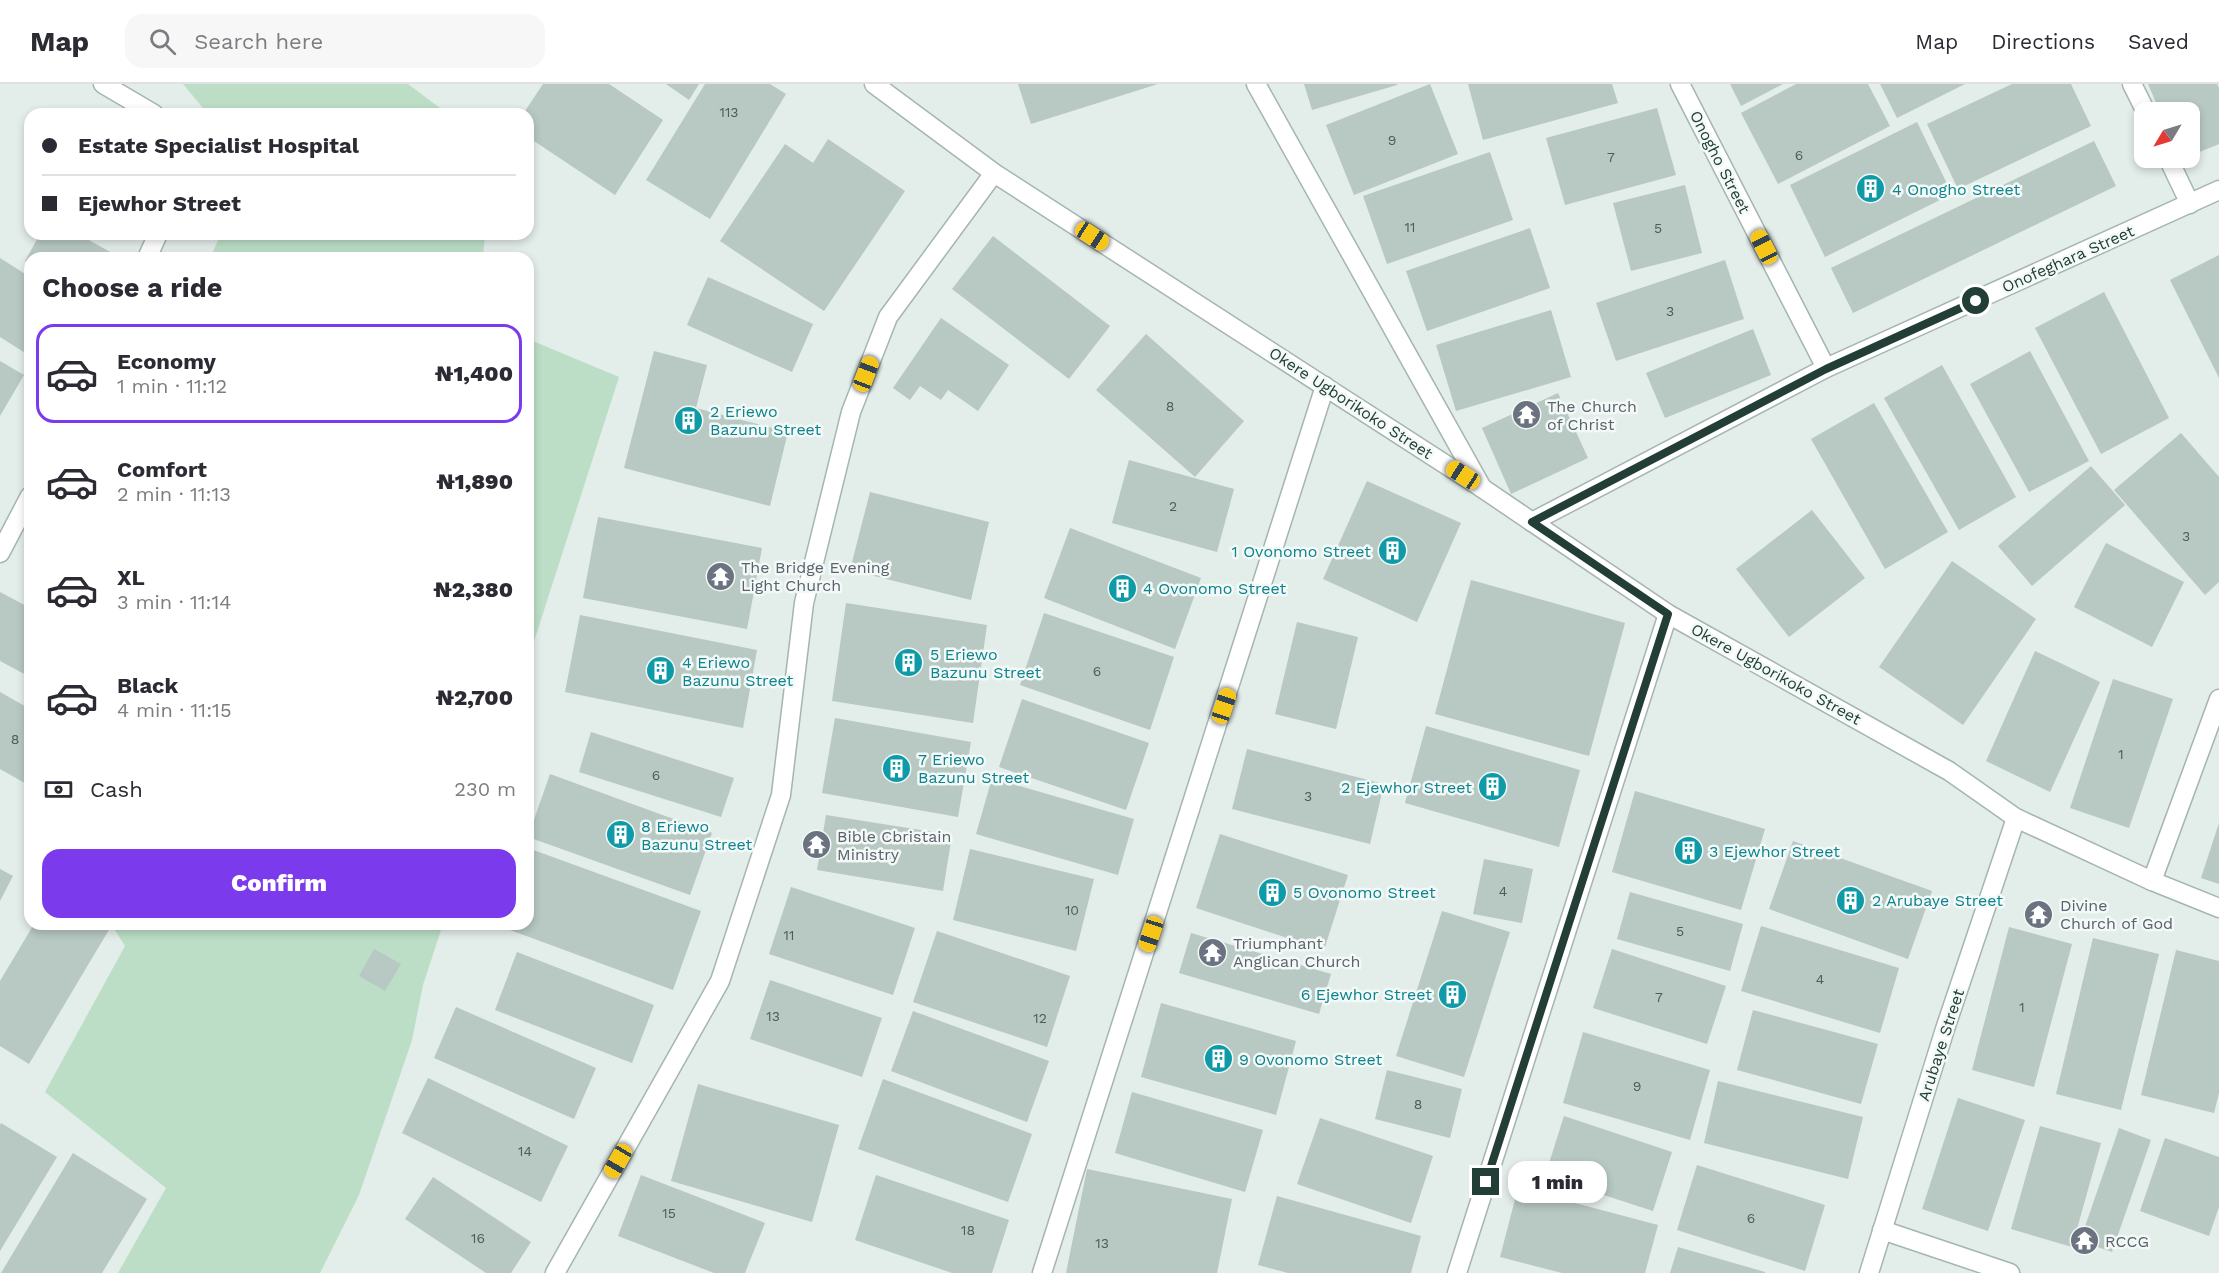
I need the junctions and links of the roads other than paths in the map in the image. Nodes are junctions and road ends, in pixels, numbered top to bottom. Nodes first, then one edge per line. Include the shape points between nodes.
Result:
1 (103, 84) edge
2 (874, 84) edge
3 (1256, 84) edge
4 (1680, 84) edge
5 (2132, 84) edge
6 (2141, 102) edge
7 (144, 108) edge
8 (2173, 168) edge
9 (994, 173) junction
10 (2219, 190) edge
11 (2190, 204) junction
12 (1826, 369) junction
13 (1325, 386) junction
14 (1482, 488) junction
15 (24, 507) edge
16 (1532, 522) junction
17 (0, 553) edge
18 (1668, 614) junction
19 (2219, 699) edge
20 (2016, 818) junction
21 (2152, 881) junction
22 (2219, 908) edge
23 (1882, 1230) junction
24 (555, 1273) edge
25 (1042, 1273) edge
26 (1457, 1273) edge
27 (1869, 1273) edge
28 (2010, 1273) edge

1 - 7 street
2 - 9 street, Okere Ugborikoko Street
3 - 14 street
4 - 12 street, Onogho Street
5 - 6 street
8 - 11 street
9 - 13 street, Okere Ugborikoko Street
9 - 24 street via 888,317 851,412 804,603 781,795 720,981
10 - 11 street, Onofeghara Street
11 - 12 street, Onofeghara Street
12 - 16 street, Onofeghara Street
13 - 14 street, Okere Ugborikoko Street
13 - 25 street
14 - 16 street, Okere Ugborikoko Street
15 - 17 street
16 - 18 street, Okere Ugborikoko Street
18 - 20 street, Okere Ugborikoko Street via 1949,771
18 - 26 street
19 - 21 street
20 - 21 street, Okere Ugborikoko Street
20 - 23 street, Arubaye Street
21 - 22 street, Okere Ugborikoko Street
23 - 27 street, Arubaye Street
23 - 28 street

